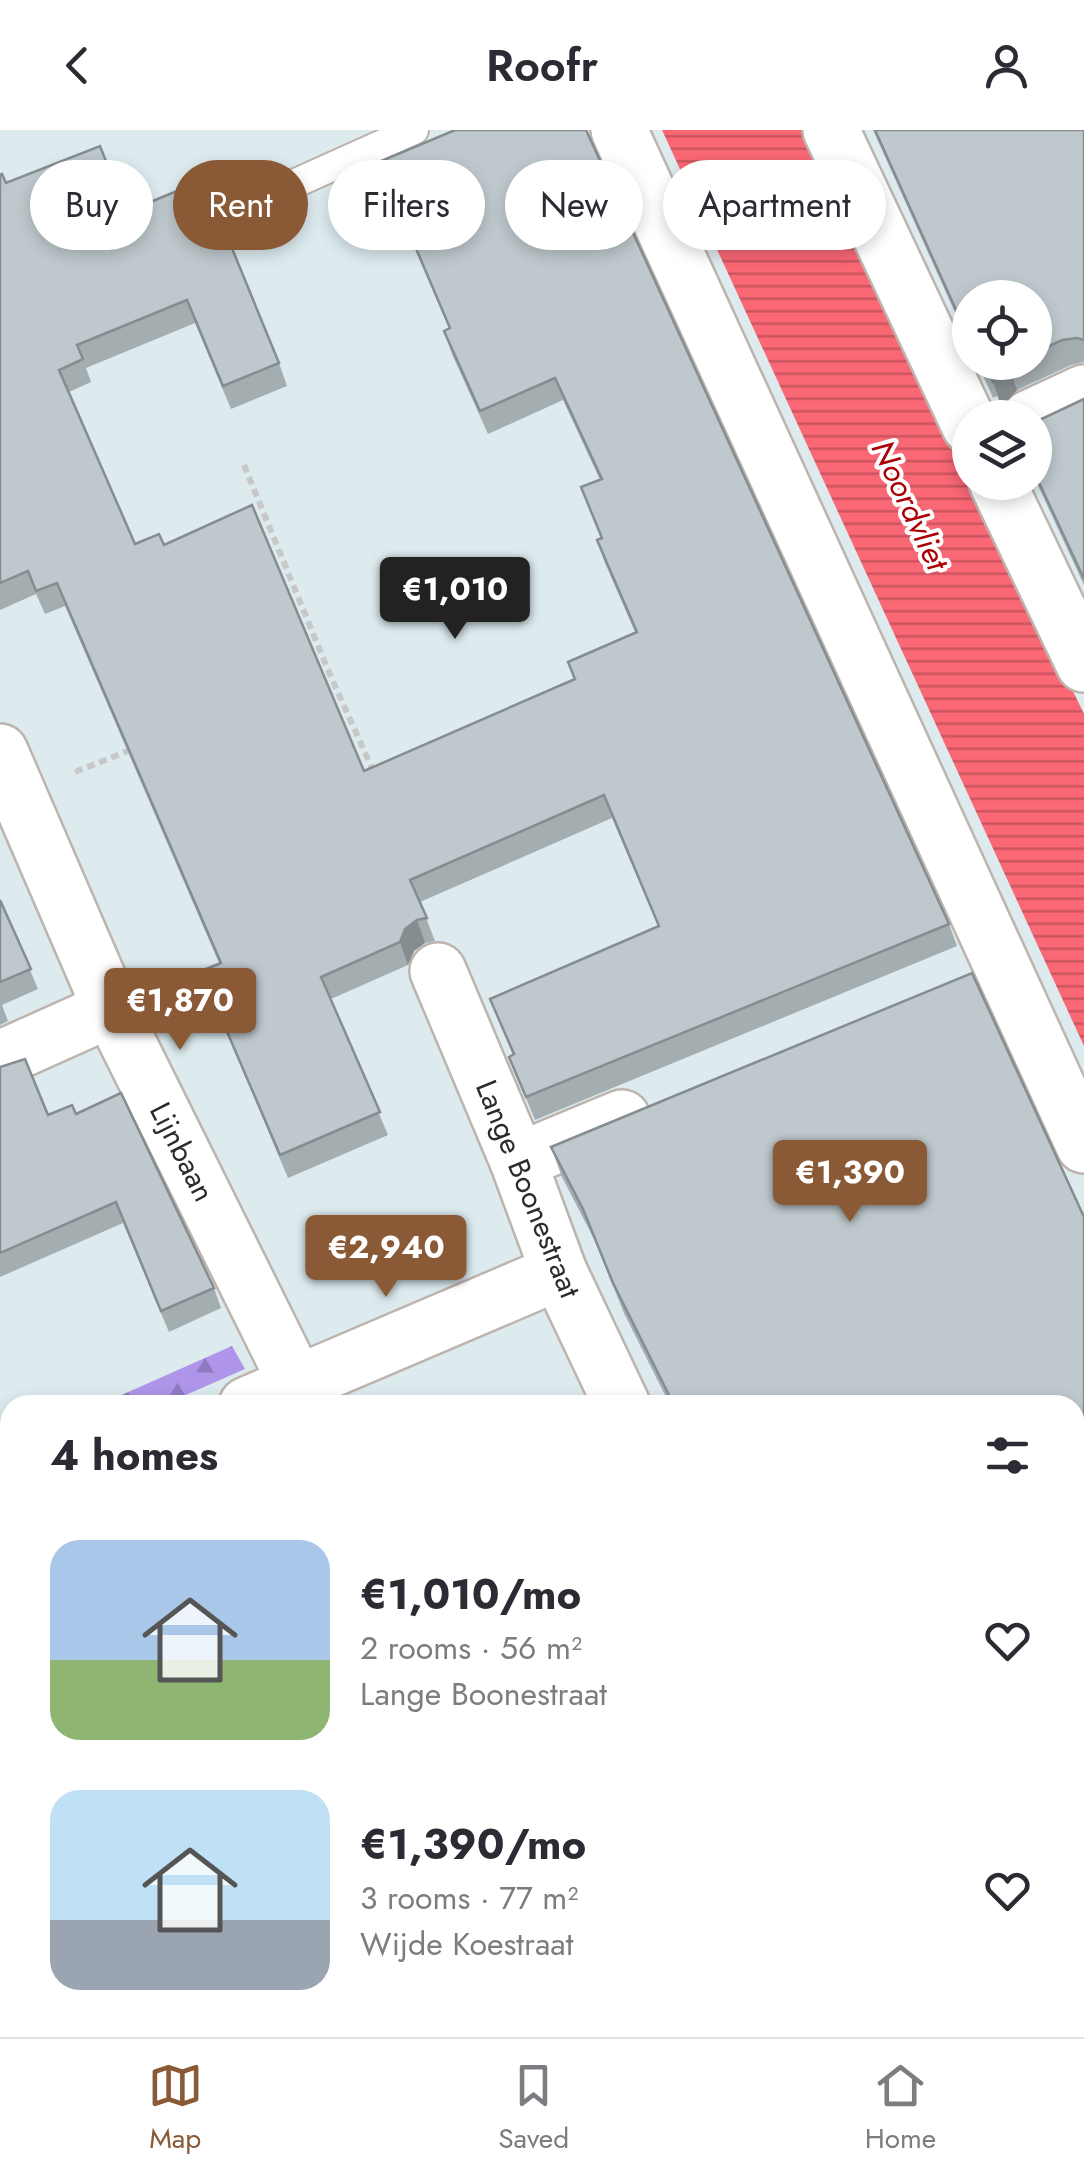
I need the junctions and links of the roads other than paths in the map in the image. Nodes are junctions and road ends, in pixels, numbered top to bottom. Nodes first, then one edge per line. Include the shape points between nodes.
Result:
1 (414, 130) edge
2 (619, 130) edge
3 (831, 130) edge
4 (308, 178) edge
5 (1084, 394) edge
6 (958, 400) edge
7 (1052, 408) edge
8 (1006, 500) edge
9 (1084, 664) edge
10 (9, 774) edge
11 (438, 971) dead end
12 (111, 1010) junction
13 (0, 1058) edge
14 (660, 1102) edge
15 (1084, 1145) edge
16 (518, 1160) junction
17 (559, 1272) junction
18 (297, 1384) junction
19 (271, 1395) edge
20 (617, 1395) edge

1 - 4 lane
2 - 15 street via 981,970
3 - 6 street
5 - 7 street
8 - 9 street
10 - 12 street, Lijnbaan
11 - 16 street, Lange Boonestraat
12 - 13 street
12 - 18 street, Lijnbaan
14 - 16 street
16 - 17 street, Lange Boonestraat
17 - 18 street
17 - 20 street, Lange Boonestraat
18 - 19 street

